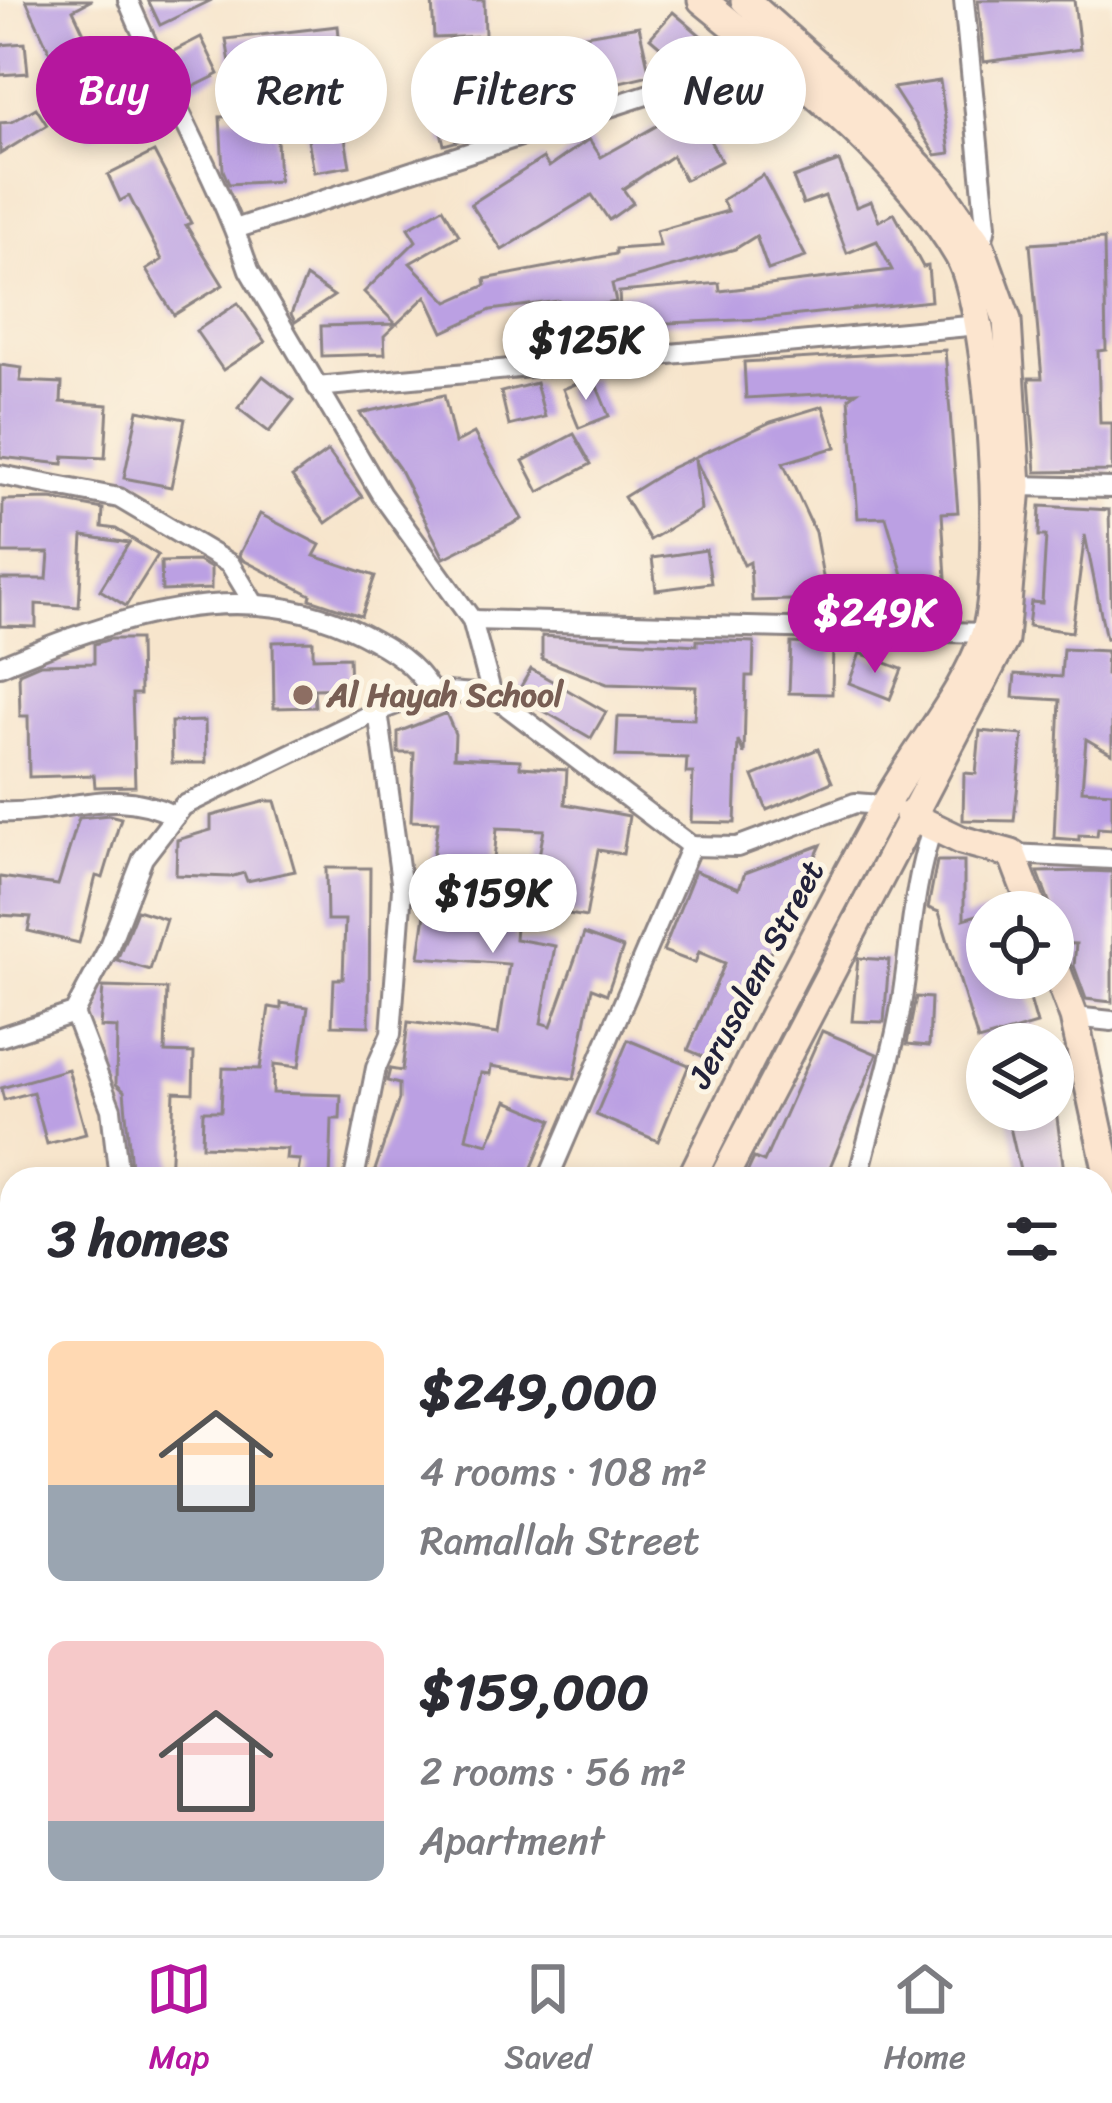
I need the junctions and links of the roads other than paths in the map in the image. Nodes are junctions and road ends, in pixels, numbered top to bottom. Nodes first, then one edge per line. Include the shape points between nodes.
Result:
1 (128, 0) edge
2 (702, 0) edge
3 (745, 0) edge
4 (964, 0) edge
5 (746, 36) edge
6 (806, 89) edge
7 (642, 96) edge
8 (235, 229) junction
9 (981, 248) junction
10 (980, 325) junction
11 (317, 386) junction
12 (0, 475) edge
13 (1017, 486) junction
14 (1112, 488) edge
15 (254, 602) junction
16 (472, 620) junction
17 (986, 633) junction
18 (0, 666) edge
19 (431, 691) junction
20 (492, 695) junction
21 (378, 712) junction
22 (0, 812) edge
23 (909, 815) junction
24 (175, 816) junction
25 (692, 846) junction
26 (1012, 854) junction
27 (1112, 859) edge
28 (1026, 891) edge
29 (1067, 999) edge
30 (74, 1013) junction
31 (1074, 1017) junction
32 (1112, 1021) edge
33 (0, 1036) edge
34 (1108, 1144) edge
35 (118, 1167) edge
36 (356, 1167) edge
37 (553, 1167) edge
38 (698, 1167) edge
39 (729, 1167) edge
40 (861, 1167) edge

1 - 8 street
2 - 5 main road
3 - 9 main road via 937,185
4 - 9 street via 983,182
6 - 10 main road via 874,152 960,258
7 - 8 street
8 - 11 street via 248,269
9 - 13 main road via 1006,320
10 - 11 street
10 - 17 main road via 993,512
11 - 16 street
12 - 15 street via 118,498 230,564
13 - 14 street
13 - 23 main road via 1004,640
15 - 18 street via 82,630
15 - 19 street via 343,624 388,648
16 - 17 street
16 - 20 street
17 - 23 main road
19 - 20 street
19 - 21 street
20 - 25 street
21 - 24 street
21 - 36 street via 402,889 391,1034
22 - 24 street via 143,800
23 - 25 street via 855,803 736,847
23 - 26 main road
23 - 38 main road, Jerusalem Street
23 - 39 main road, Jerusalem Street
23 - 40 street via 908,970
24 - 30 street via 143,858
25 - 37 street
26 - 27 street
26 - 28 main road
29 - 31 main road
30 - 33 street
30 - 35 street via 111,1109
31 - 32 street
31 - 34 main road

